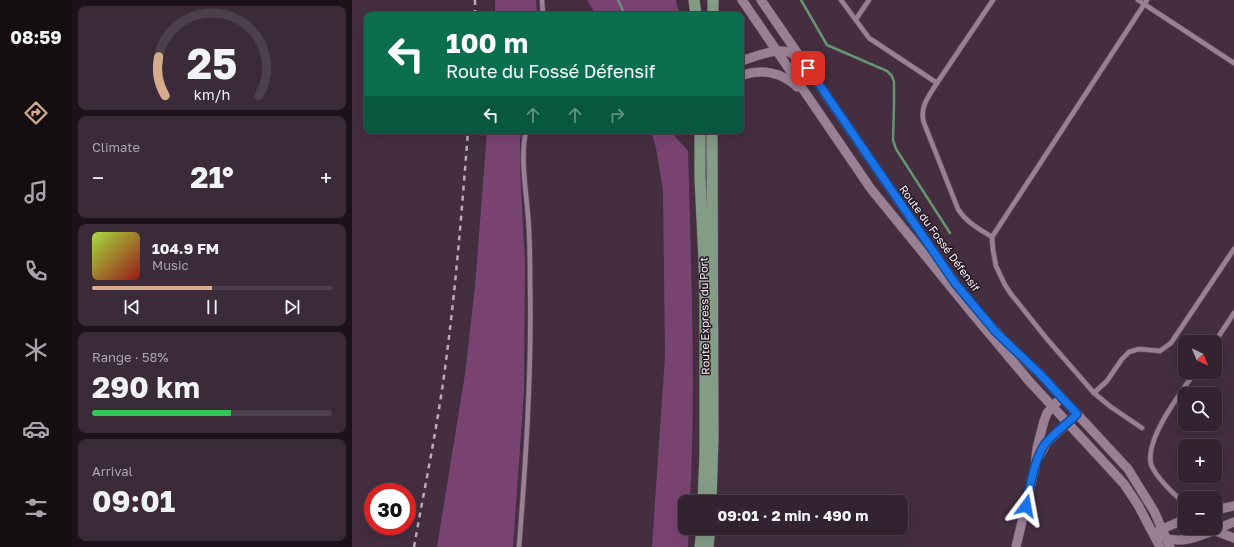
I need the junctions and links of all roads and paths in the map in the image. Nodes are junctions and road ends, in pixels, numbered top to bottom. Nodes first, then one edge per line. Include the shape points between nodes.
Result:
1 (542, 0) edge
2 (694, 0) edge
3 (713, 0) edge
4 (742, 0) edge
5 (761, 0) edge
6 (841, 0) edge
7 (868, 0) edge
8 (993, 0) edge
9 (1138, 0) edge
10 (1146, 2) edge
11 (543, 12) edge
12 (696, 12) edge
13 (713, 12) edge
14 (856, 19) junction
15 (777, 51) junction
16 (744, 60) edge
17 (1234, 63) edge
18 (808, 68) junction
19 (744, 75) edge
20 (937, 83) junction
21 (816, 108) junction
22 (526, 134) edge
23 (700, 134) edge
24 (713, 134) edge
25 (992, 237) junction
26 (1234, 249) edge
27 (1234, 313) edge
28 (1220, 335) edge
29 (1190, 379) edge
30 (1094, 393) junction
31 (1062, 398) junction
32 (1053, 406) junction
33 (1077, 414) junction
34 (1068, 422) junction
35 (1142, 428) dead end
36 (1035, 467) junction
37 (703, 495) edge
38 (711, 495) edge
39 (1178, 497) edge
40 (1234, 506) edge
41 (1222, 509) edge
42 (1178, 522) edge
43 (1232, 524) edge
44 (1222, 525) edge
45 (1163, 529) junction
46 (1222, 531) edge
47 (1153, 533) junction
48 (701, 535) edge
49 (709, 535) edge
50 (1200, 535) edge
51 (1195, 538) junction
52 (1234, 538) edge
53 (1169, 543) edge
54 (519, 547) edge
55 (700, 547) edge
56 (708, 547) edge
57 (1016, 547) edge
58 (1160, 547) edge
59 (1188, 547) edge

1 - 11 lane
2 - 12 main road
3 - 13 main road
4 - 15 street, Route du Fossé Défensif
5 - 18 street, Route du Fossé Défensif
6 - 14 lane
7 - 14 lane
8 - 20 lane
9 - 10 lane
10 - 17 lane
10 - 25 lane
14 - 20 lane via 869,38
15 - 16 street
15 - 18 street via 791,53
15 - 21 street, Route du Fossé Défensif
18 - 31 street, Route du Fossé Défensif via 955,283 996,332
19 - 21 street via 757,71 779,75 793,83
20 - 25 lane via 923,107 924,123 958,208 969,222
21 - 32 street, Route du Fossé Défensif via 871,189 972,313
22 - 54 lane via 524,153 530,259 530,357
23 - 37 main road, Route Express du Port via 705,303
24 - 38 main road, Route Express du Port
25 - 30 lane via 994,260 1007,289
26 - 30 lane via 1171,343 1160,351 1139,349 1129,352 1107,382
27 - 28 lane
29 - 39 lane via 1161,424 1150,456 1154,471
30 - 35 lane
31 - 32 street
31 - 33 street, Route du Fossé Défensif
32 - 34 street, Route du Fossé Défensif
32 - 36 street via 1044,421
33 - 34 street
33 - 45 street, Route du Fossé Défensif via 1128,469
34 - 36 street via 1045,445
34 - 47 street, Route du Fossé Défensif via 1124,484
36 - 57 street
40 - 41 street
42 - 45 street
43 - 44 street
45 - 47 street
45 - 53 street, Route du Fossé Défensif
46 - 52 street
47 - 53 street
47 - 58 street, Route du Fossé Défensif
48 - 55 main road
49 - 56 main road
50 - 51 street
51 - 53 street
51 - 59 street

